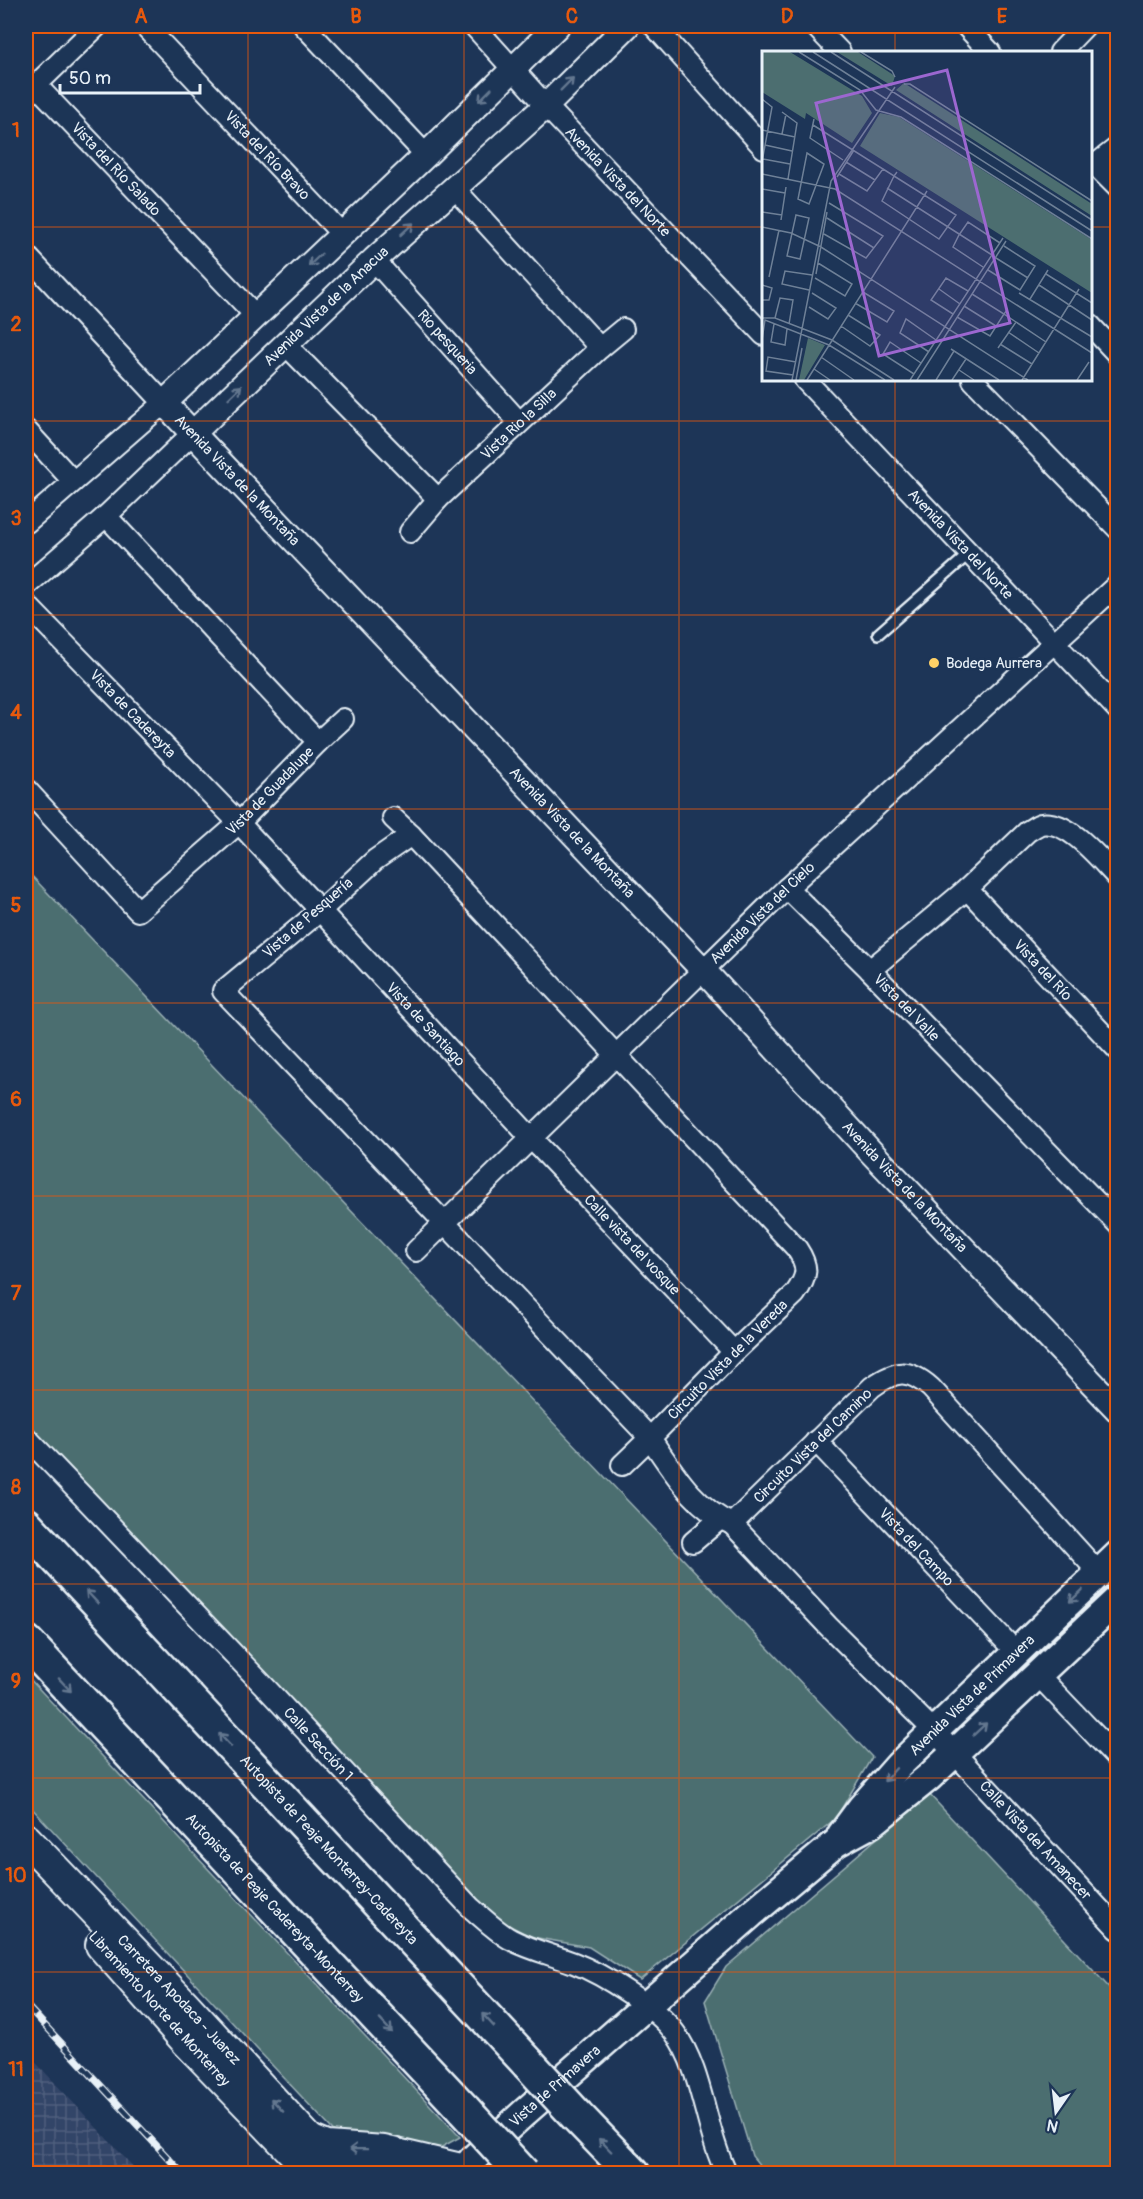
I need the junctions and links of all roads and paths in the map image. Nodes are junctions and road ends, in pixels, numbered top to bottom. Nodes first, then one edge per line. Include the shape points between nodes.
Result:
1 (97, 26) edge
2 (145, 26) edge
3 (304, 26) edge
4 (474, 26) edge
5 (557, 26) edge
6 (627, 26) edge
7 (654, 26) edge
8 (815, 26) edge
9 (966, 26) edge
10 (1085, 26) edge
11 (839, 51) edge
12 (989, 51) edge
13 (1061, 51) edge
14 (513, 67) junction
15 (29, 84) edge
16 (546, 106) junction
17 (762, 146) edge
18 (1118, 147) edge
19 (426, 155) junction
20 (1093, 163) edge
21 (453, 187) junction
22 (1118, 188) edge
23 (342, 234) junction
24 (26, 255) edge
25 (374, 260) junction
26 (256, 316) junction
27 (1092, 327) edge
28 (622, 329) dead end
29 (762, 334) edge
30 (285, 344) junction
31 (600, 348) junction
32 (1118, 355) edge
33 (806, 381) edge
34 (974, 381) edge
35 (164, 403) junction
36 (519, 422) junction
37 (26, 430) edge
38 (193, 433) junction
39 (73, 481) junction
40 (438, 499) junction
41 (106, 516) junction
42 (26, 523) edge
43 (1118, 529) edge
44 (410, 532) dead end
45 (970, 553) junction
46 (1118, 584) edge
47 (26, 586) edge
48 (26, 604) edge
49 (878, 634) dead end
50 (1055, 644) junction
51 (1118, 710) edge
52 (343, 719) dead end
53 (318, 742) junction
54 (26, 789) edge
55 (393, 818) dead end
56 (239, 823) junction
57 (411, 835) junction
58 (1118, 878) edge
59 (787, 888) junction
60 (967, 889) junction
61 (321, 910) junction
62 (870, 970) junction
63 (704, 971) junction
64 (1118, 1050) edge
65 (615, 1056) junction
66 (531, 1138) junction
67 (444, 1222) junction
68 (1118, 1224) edge
69 (416, 1251) dead end
70 (734, 1352) junction
71 (1118, 1410) edge
72 (26, 1437) edge
73 (650, 1438) junction
74 (816, 1441) junction
75 (622, 1465) dead end
76 (726, 1522) junction
77 (26, 1525) edge
78 (693, 1542) dead end
79 (1109, 1564) edge
80 (1118, 1599) edge
81 (26, 1642) edge
82 (1016, 1652) junction
83 (1038, 1675) junction
84 (934, 1731) junction
85 (954, 1753) junction
86 (1118, 1759) edge
87 (26, 1839) edge
88 (836, 1843) junction
89 (26, 1864) edge
90 (1118, 1929) edge
91 (646, 2005) junction
92 (310, 2160) edge
93 (461, 2170) edge
94 (392, 2172) edge
95 (523, 2174) edge
96 (633, 2174) edge
97 (728, 2174) edge

1 - 15 street, Vista del Río Salado
2 - 23 street, Vista del Río Bravo
3 - 19 street
4 - 14 street, Avenida Vista del Norte
5 - 14 street
16 -> 6 street, Avenida Vista de la Anacua
7 - 17 street
8 - 11 street
9 - 12 street
10 - 13 street
14 - 16 street, Avenida Vista del Norte
14 -> 19 street
15 - 26 street, Vista del Río Salado
16 - 21 street, Avenida Vista de la Anacua
16 - 29 street, Avenida Vista del Norte
18 - 20 street
19 - 23 street
20 - 22 street
25 -> 21 street, Avenida Vista de la Anacua
21 - 31 street
23 -> 26 street
24 - 35 street, Avenida Vista de la Montaña
25 - 30 street, Avenida Vista de la Anacua
25 - 36 street, Rio pesqueria
26 - 35 street
27 - 32 street
28 - 31 street, Vista Rio la Silla
38 -> 30 street, Avenida Vista de la Anacua
30 - 40 street
31 - 36 street, Vista Rio la Silla
33 - 45 street, Avenida Vista del Norte
34 - 43 street
35 - 38 street, Avenida Vista de la Montaña
35 - 39 street
36 - 40 street, Vista Rio la Silla
37 - 39 street
38 - 41 street, Avenida Vista de la Anacua
38 - 63 street, Avenida Vista de la Montaña
39 - 42 street
40 - 44 street, Vista Rio la Silla
41 - 47 street, Avenida Vista de la Anacua
41 - 53 street, Vista de Guadalupe
45 - 49 lane
45 - 50 street, Avenida Vista del Norte
46 - 50 street, Avenida Vista del Cielo
48 - 56 street, Vista de Cadereyta
50 - 51 street, Avenida Vista del Norte
50 - 59 street, Avenida Vista del Cielo
52 - 53 street
53 - 56 street, Vista de Guadalupe
54 - 56 street, Vista de Guadalupe via 138,911
55 - 57 street
56 - 61 street, Vista de Cadereyta
57 - 61 street, Vista de Pesquería via 375,860
57 - 65 street
58 - 60 street, Vista del Valle via 1066,829 1040,824
59 - 62 street
59 - 63 street, Avenida Vista del Cielo
60 - 62 street, Vista del Valle
60 - 64 street, Vista del Río
61 - 66 street, Vista de Santiago
61 - 67 street, Vista de Pesquería via 223,991
62 - 68 street, Vista del Valle
63 - 65 street, Avenida Vista del Cielo
63 - 71 street, Avenida Vista de la Montaña via 870,1152
65 - 66 street, Avenida Vista del Cielo
65 - 70 street, Circuito Vista de la Vereda via 805,1260 803,1283
66 - 67 street, Avenida Vista del Cielo
66 - 70 street, Calle vista del vosque
67 - 69 street, Avenida Vista del Cielo
67 - 73 street
70 - 73 street, Circuito Vista de la Vereda
72 - 91 street, Calle Sección 1 via 471,1908 508,1938 577,1964
73 - 75 street, Circuito Vista de la Vereda
73 - 76 street via 688,1490
74 - 76 street, Circuito Vista del Camino
74 - 79 street, Circuito Vista del Camino via 883,1380 902,1373 919,1377
74 - 82 street, Vista del Campo
76 - 78 street, Circuito Vista del Camino
76 - 84 street
96 -> 77 highway, Autopista de Peaje Monterrey-Cadereyta, bridge
79 -> 82 main road, Avenida Vista de Primavera
80 - 83 main road, Avenida Vista de Primavera
81 -> 95 highway, Autopista de Peaje Cadereyta-Monterrey, bridge
82 - 84 main road, Avenida Vista de Primavera
85 -> 83 main road, Avenida Vista de Primavera
83 - 86 street
84 - 85 street, Calle Vista del Amanecer
84 -> 88 main road, Avenida Vista de Primavera via 876,1791
85 - 88 main road, Avenida Vista de Primavera via 886,1813
85 - 90 street, Calle Vista del Amanecer
92 -> 87 main road, Carretera Apodaca - Juarez via 186,2006
88 - 91 main road, Avenida Vista de Primavera
89 - 92 main road, Libramiento Norte de Monterrey via 186,2041
91 - 93 main road, Vista de Primavera
91 - 97 street, Calle Sección 1 via 663,2019 685,2048
93 -> 92 main road via 384,2151 327,2146
92 - 94 main road via 348,2172
93 - 94 main road

